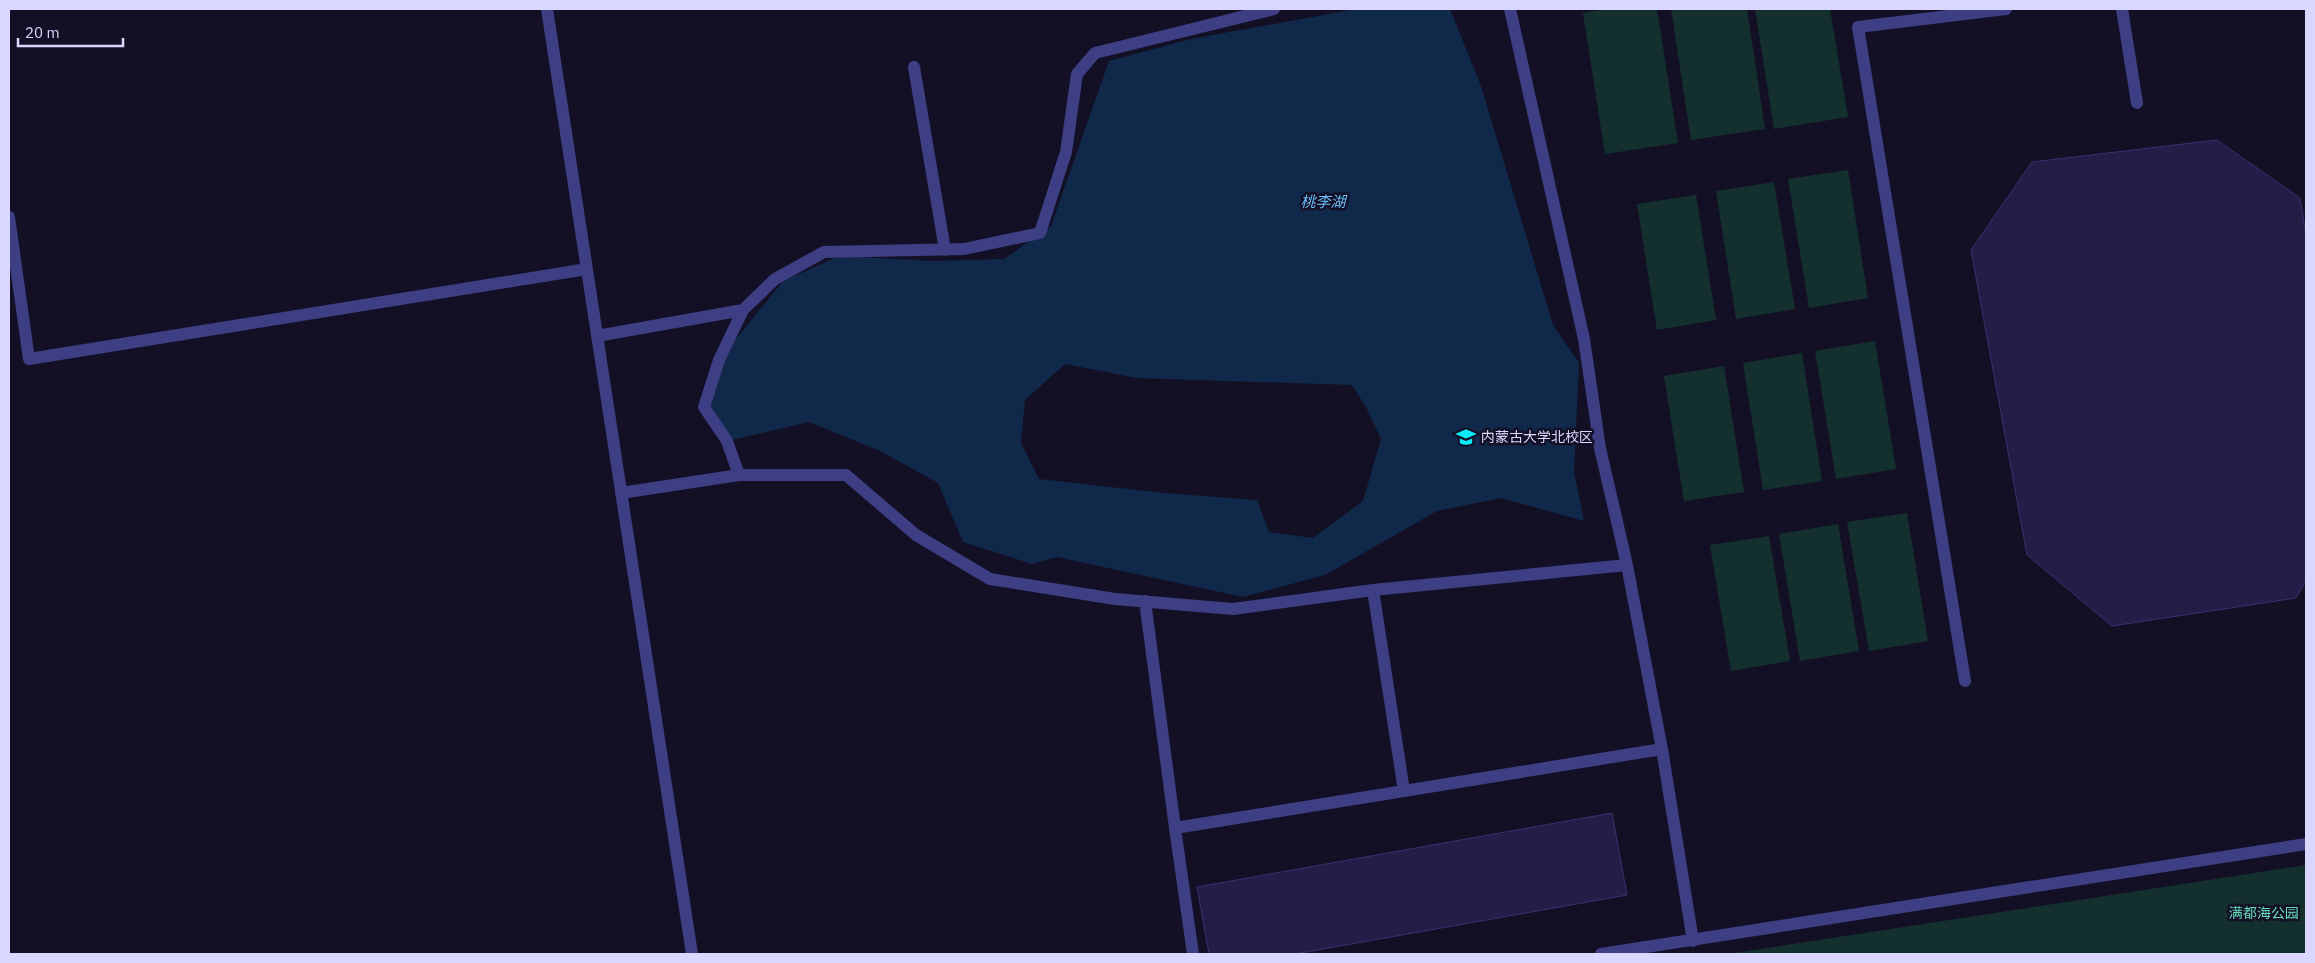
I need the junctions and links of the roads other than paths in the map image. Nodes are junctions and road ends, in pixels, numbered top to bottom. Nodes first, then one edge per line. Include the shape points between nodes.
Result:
1 (547, 9) edge
2 (1274, 9) edge
3 (1510, 9) edge
4 (2006, 9) edge
5 (2122, 9) edge
6 (1251, 11) edge
7 (1968, 11) edge
8 (914, 66) dead end
9 (2137, 103) dead end
10 (9, 217) edge
11 (945, 250) junction
12 (587, 269) junction
13 (743, 310) junction
14 (597, 336) junction
15 (739, 475) junction
16 (622, 493) junction
17 (1627, 565) junction
18 (1373, 590) junction
19 (1145, 601) junction
20 (1965, 681) dead end
21 (1662, 749) junction
22 (1404, 791) junction
23 (1175, 828) junction
24 (2306, 844) edge
25 (1693, 941) junction
26 (692, 954) edge
27 (1193, 954) edge
28 (1601, 954) edge

1 - 12 lane
2 - 6 lane
3 - 17 lane via 1584,339 1600,448
4 - 7 lane
5 - 9 lane
6 - 11 lane via 1096,53 1077,74 1066,152 1040,233
7 - 20 lane via 1858,27
8 - 11 lane
10 - 12 lane via 29,359
11 - 13 lane via 824,252 775,279
12 - 14 lane
13 - 14 lane
13 - 15 lane via 719,360 704,407 726,441
14 - 16 lane
15 - 16 lane
15 - 19 lane via 846,475 916,535 990,580
16 - 26 lane
17 - 18 lane
17 - 21 lane
18 - 19 lane via 1233,609
18 - 22 lane
19 - 23 lane
21 - 22 lane
21 - 25 lane
22 - 23 lane
23 - 27 lane
24 - 25 lane
25 - 28 lane

